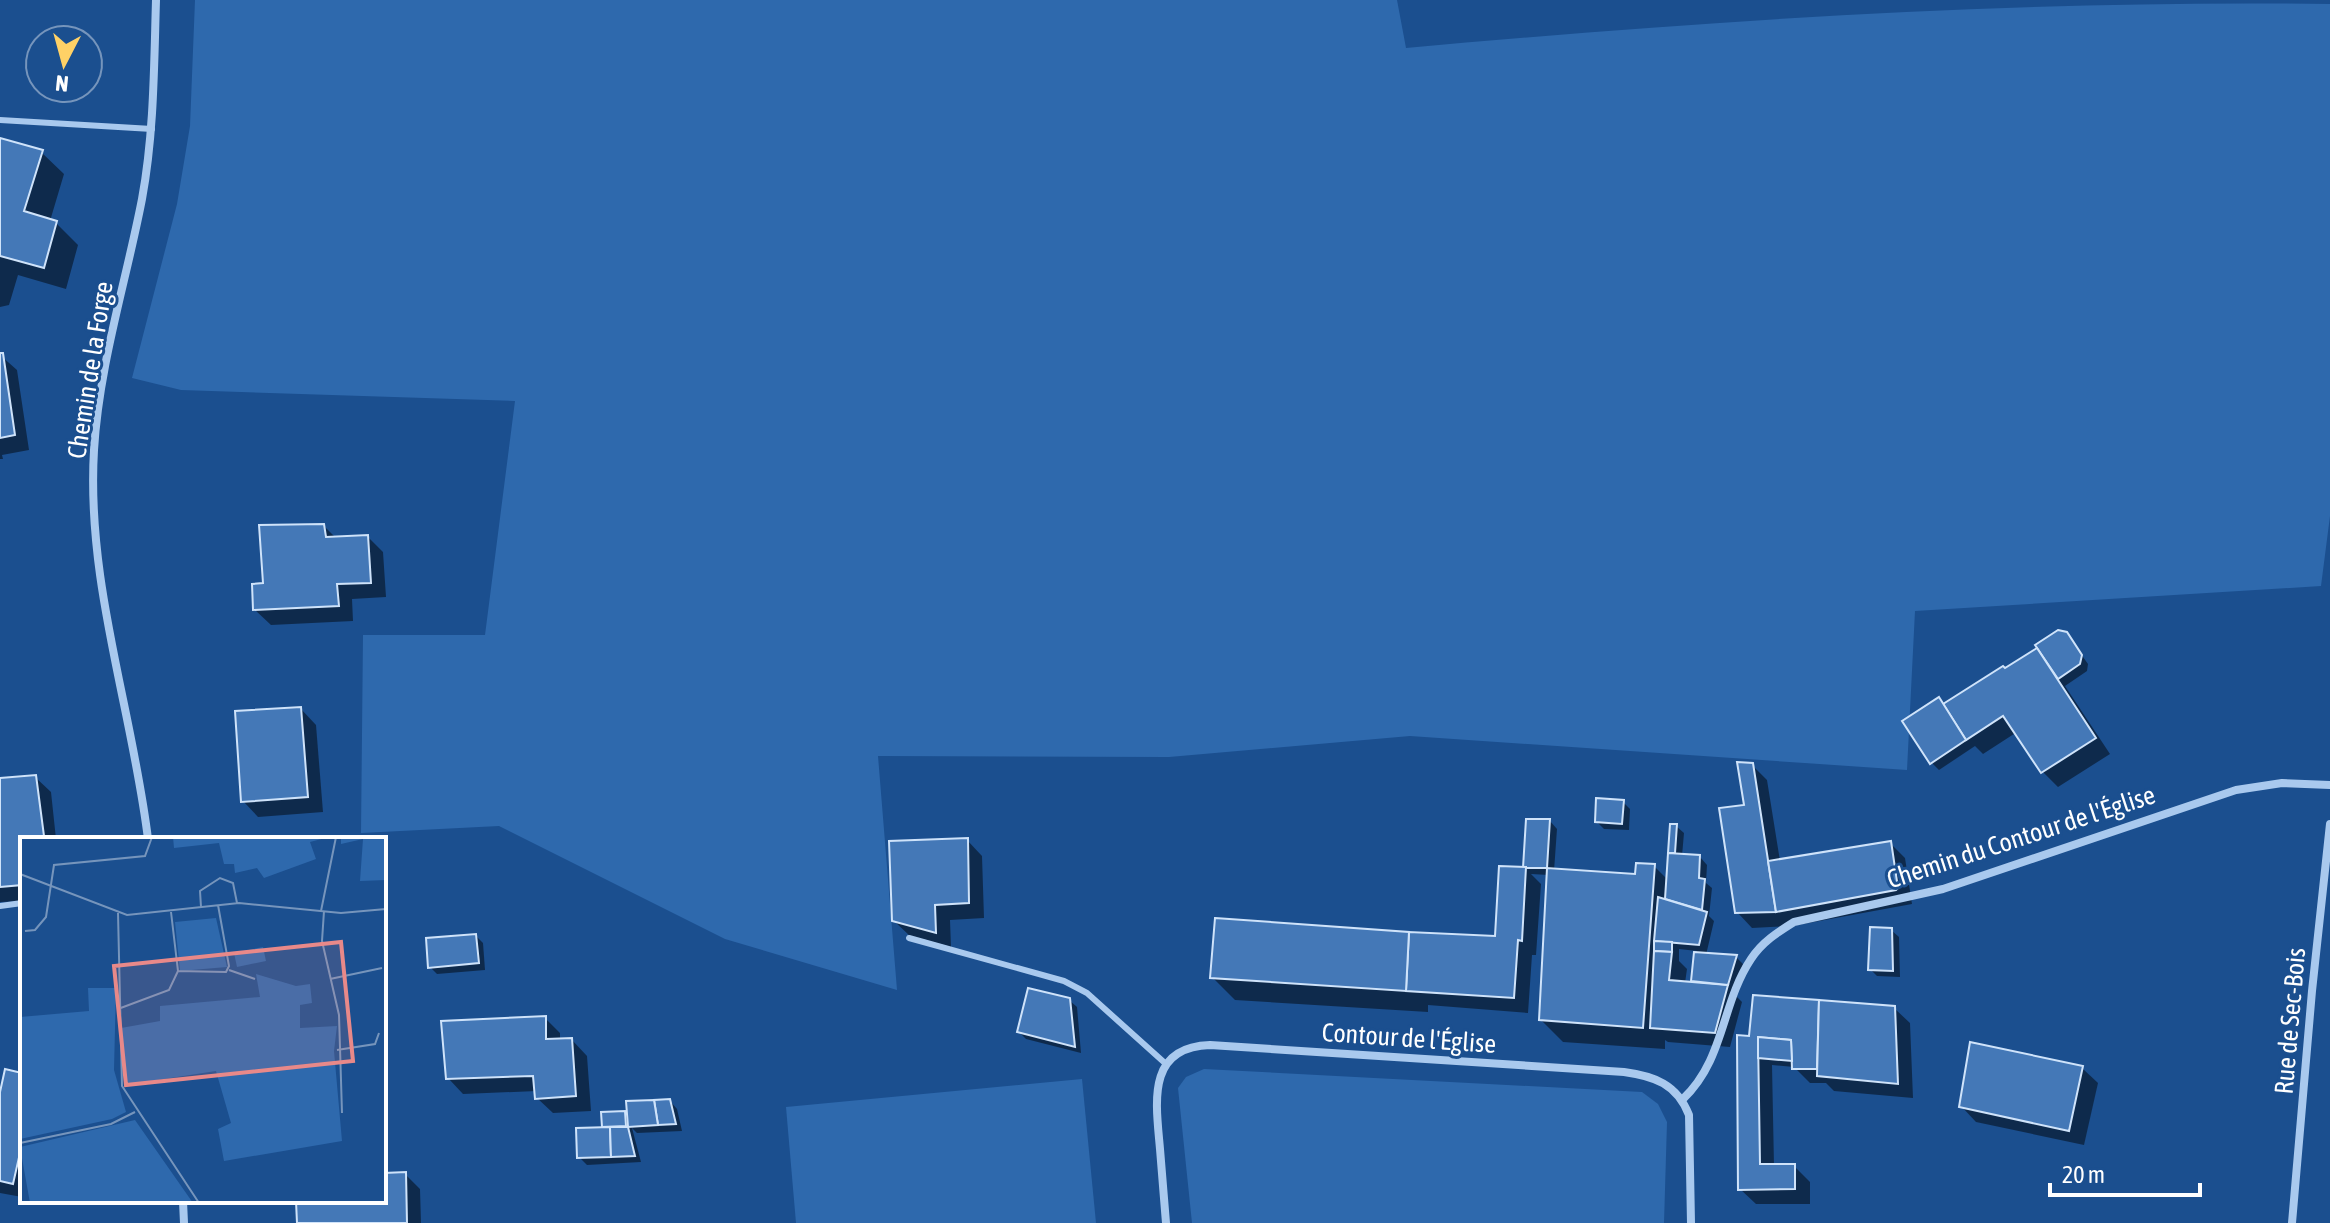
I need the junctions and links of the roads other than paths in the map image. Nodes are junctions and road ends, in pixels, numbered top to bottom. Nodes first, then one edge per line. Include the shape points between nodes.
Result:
1 (156, 0) edge
2 (0, 120) edge
3 (152, 129) junction
4 (2330, 785) edge
5 (2330, 824) edge
6 (148, 837) edge
7 (20, 903) edge
8 (0, 906) edge
9 (909, 938) dead end
10 (1166, 1064) junction
11 (1683, 1099) junction
12 (183, 1203) edge
13 (184, 1223) edge
14 (1166, 1223) edge
15 (1691, 1223) edge
16 (2292, 1223) edge

1 - 3 street, Chemin de la Forge
2 - 3 lane
3 - 6 street, Chemin de la Forge via 100,401 93,486 103,607
4 - 11 street, Chemin du Contour de l'Église via 2282,783 2236,790 1943,889 1794,922 1750,960 1712,1060
5 - 16 street, Rue de Sec-Bois
7 - 8 lane
9 - 10 lane via 1064,981 1087,993
10 - 11 street, Contour de l'Église via 1186,1049 1210,1045 1624,1072 1659,1080
10 - 14 street via 1156,1104
11 - 15 street via 1691,1130
12 - 13 street

